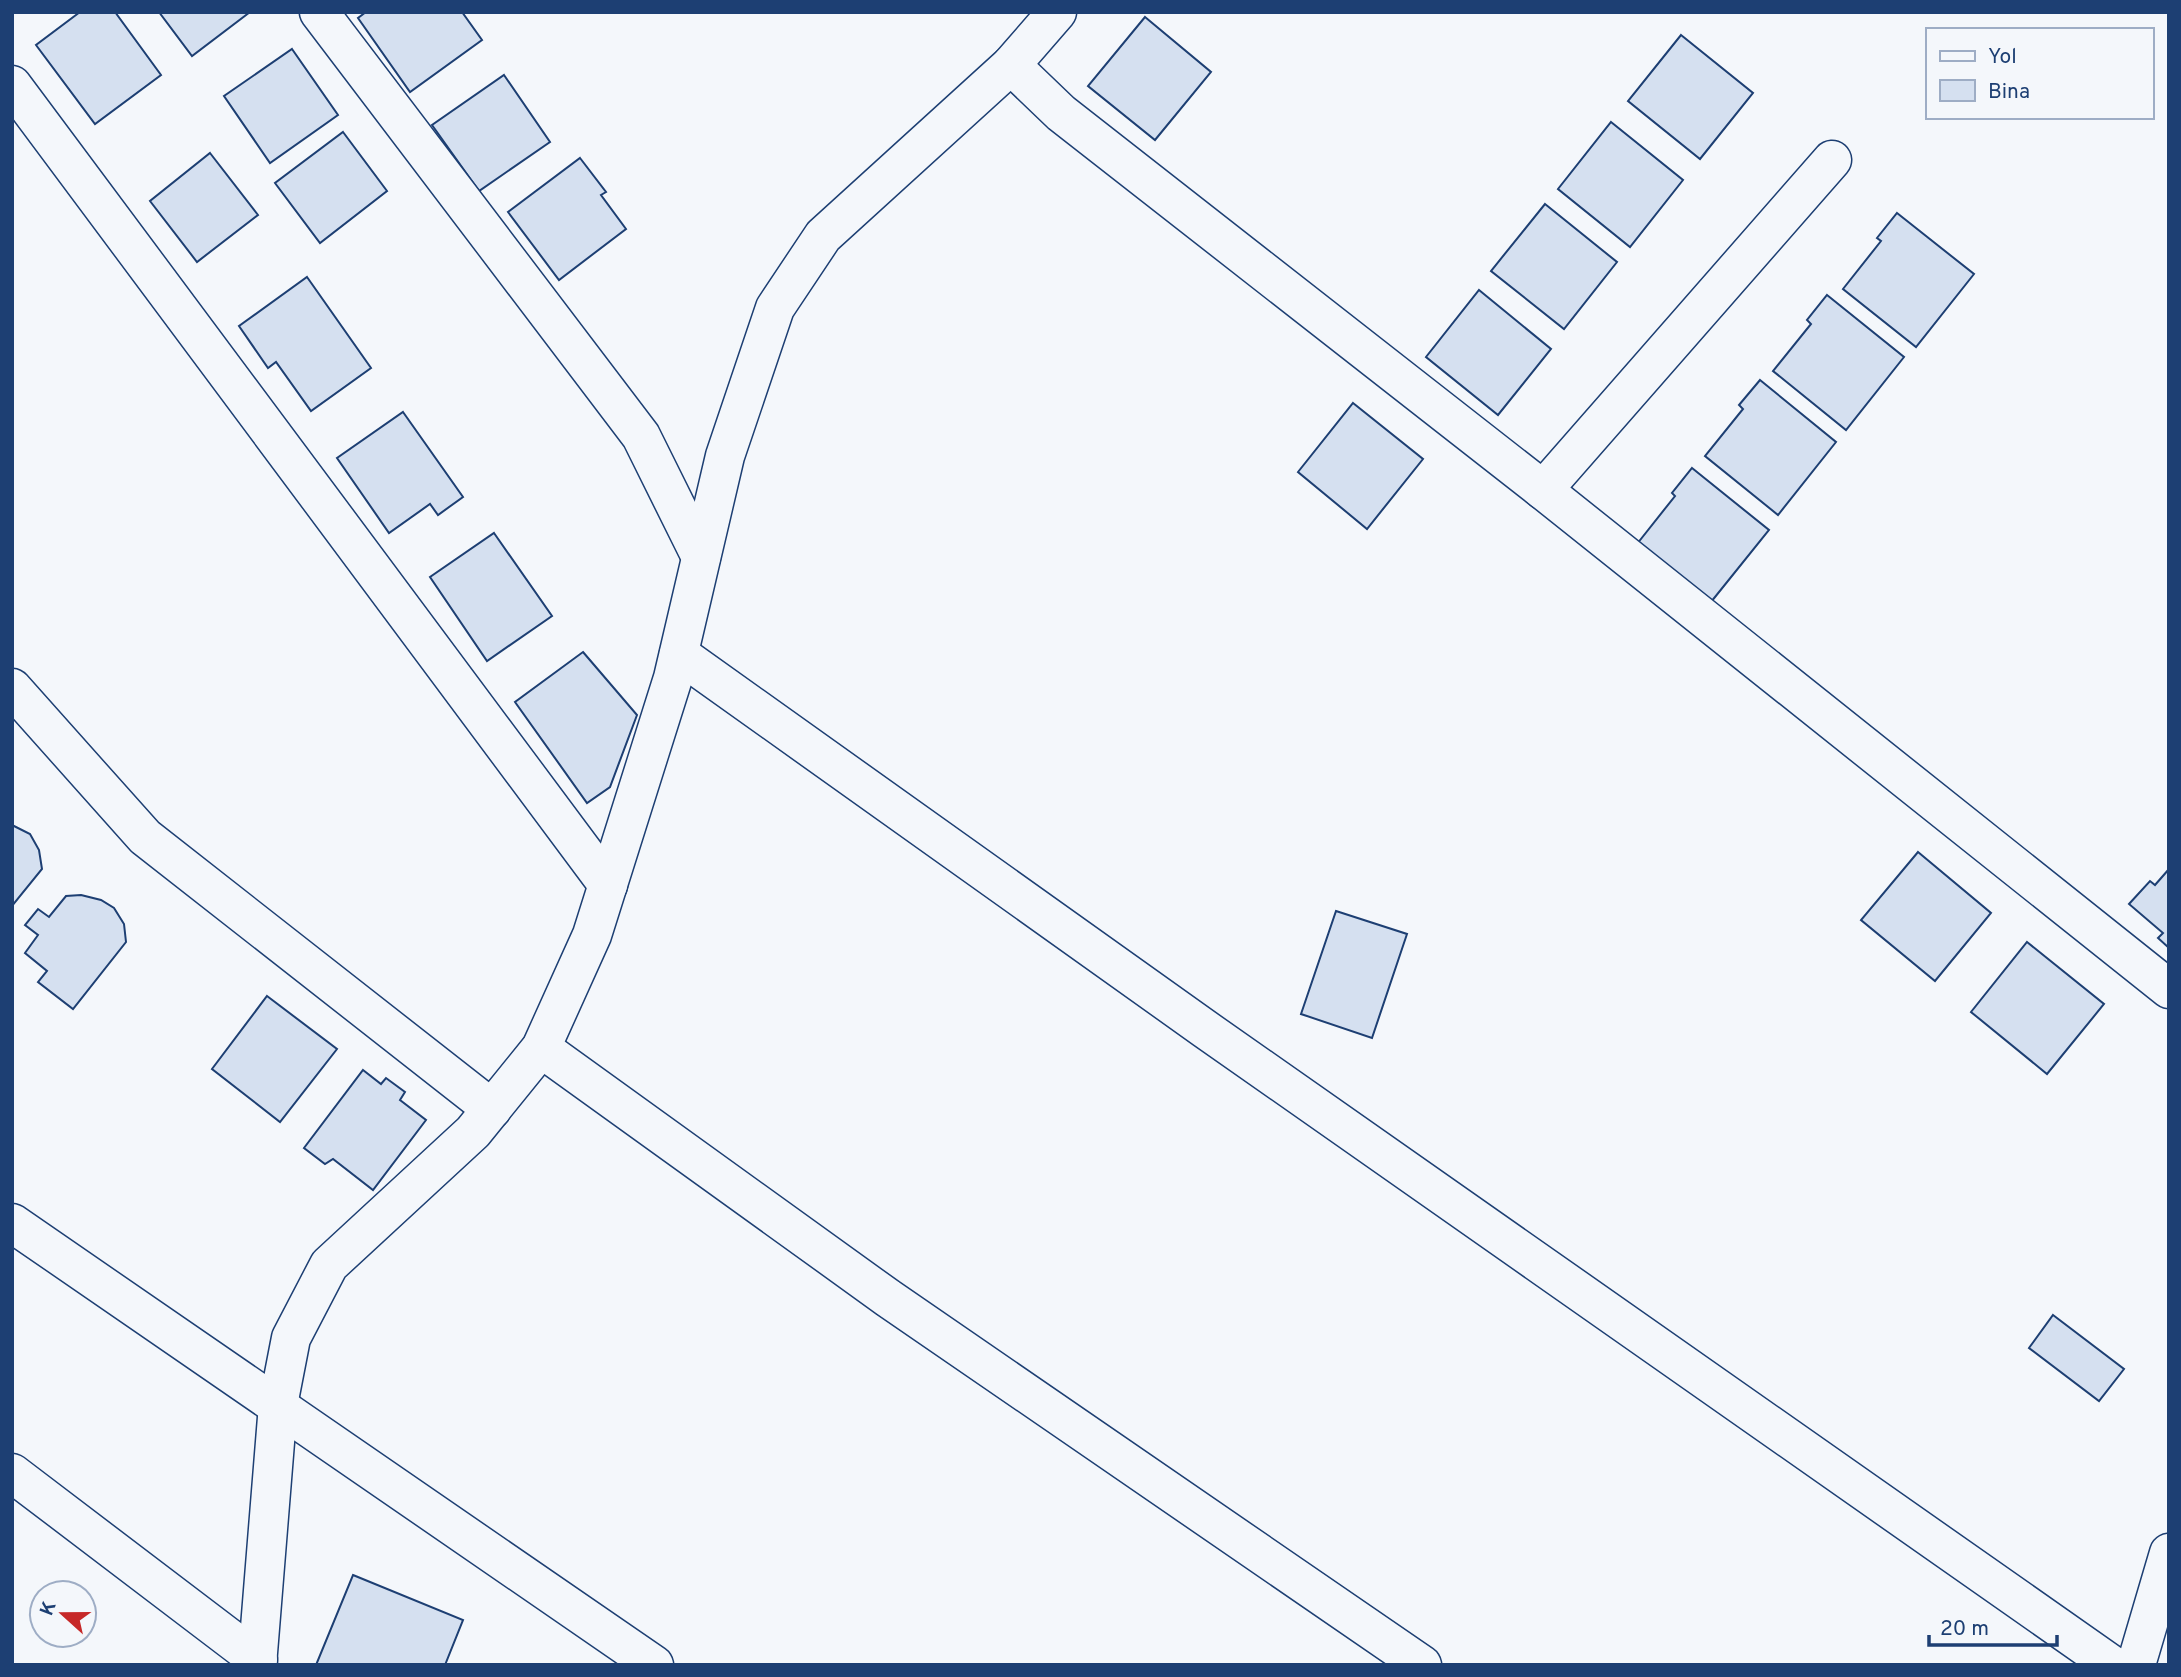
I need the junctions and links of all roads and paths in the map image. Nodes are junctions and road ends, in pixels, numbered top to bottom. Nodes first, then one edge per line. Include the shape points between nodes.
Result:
1 (319, 12) edge
2 (1057, 12) edge
3 (1011, 65) junction
4 (12, 85) edge
5 (1832, 160) dead end
6 (1543, 490) junction
7 (701, 557) junction
8 (679, 654) junction
9 (12, 688) edge
10 (608, 885) junction
11 (2169, 989) edge
12 (541, 1048) junction
13 (492, 1109) junction
14 (12, 1223) edge
15 (278, 1405) junction
16 (12, 1473) edge
17 (2169, 1553) edge
18 (257, 1662) edge
19 (654, 1665) edge
20 (1422, 1665) edge
21 (2112, 1665) edge
22 (2136, 1665) edge

1 - 7 street via 641,436
2 - 3 street
3 - 6 street via 1061,113
3 - 7 street via 823,236 775,308 725,456
4 - 10 street
5 - 6 street
6 - 11 street
7 - 8 street
8 - 10 street
8 - 21 street
9 - 13 street via 145,837
10 - 12 street via 592,935
12 - 13 street
12 - 20 street via 888,1298
13 - 15 street via 474,1132 329,1265 291,1338
14 - 15 street
15 - 18 street
15 - 19 street
16 - 18 street
17 - 22 street

